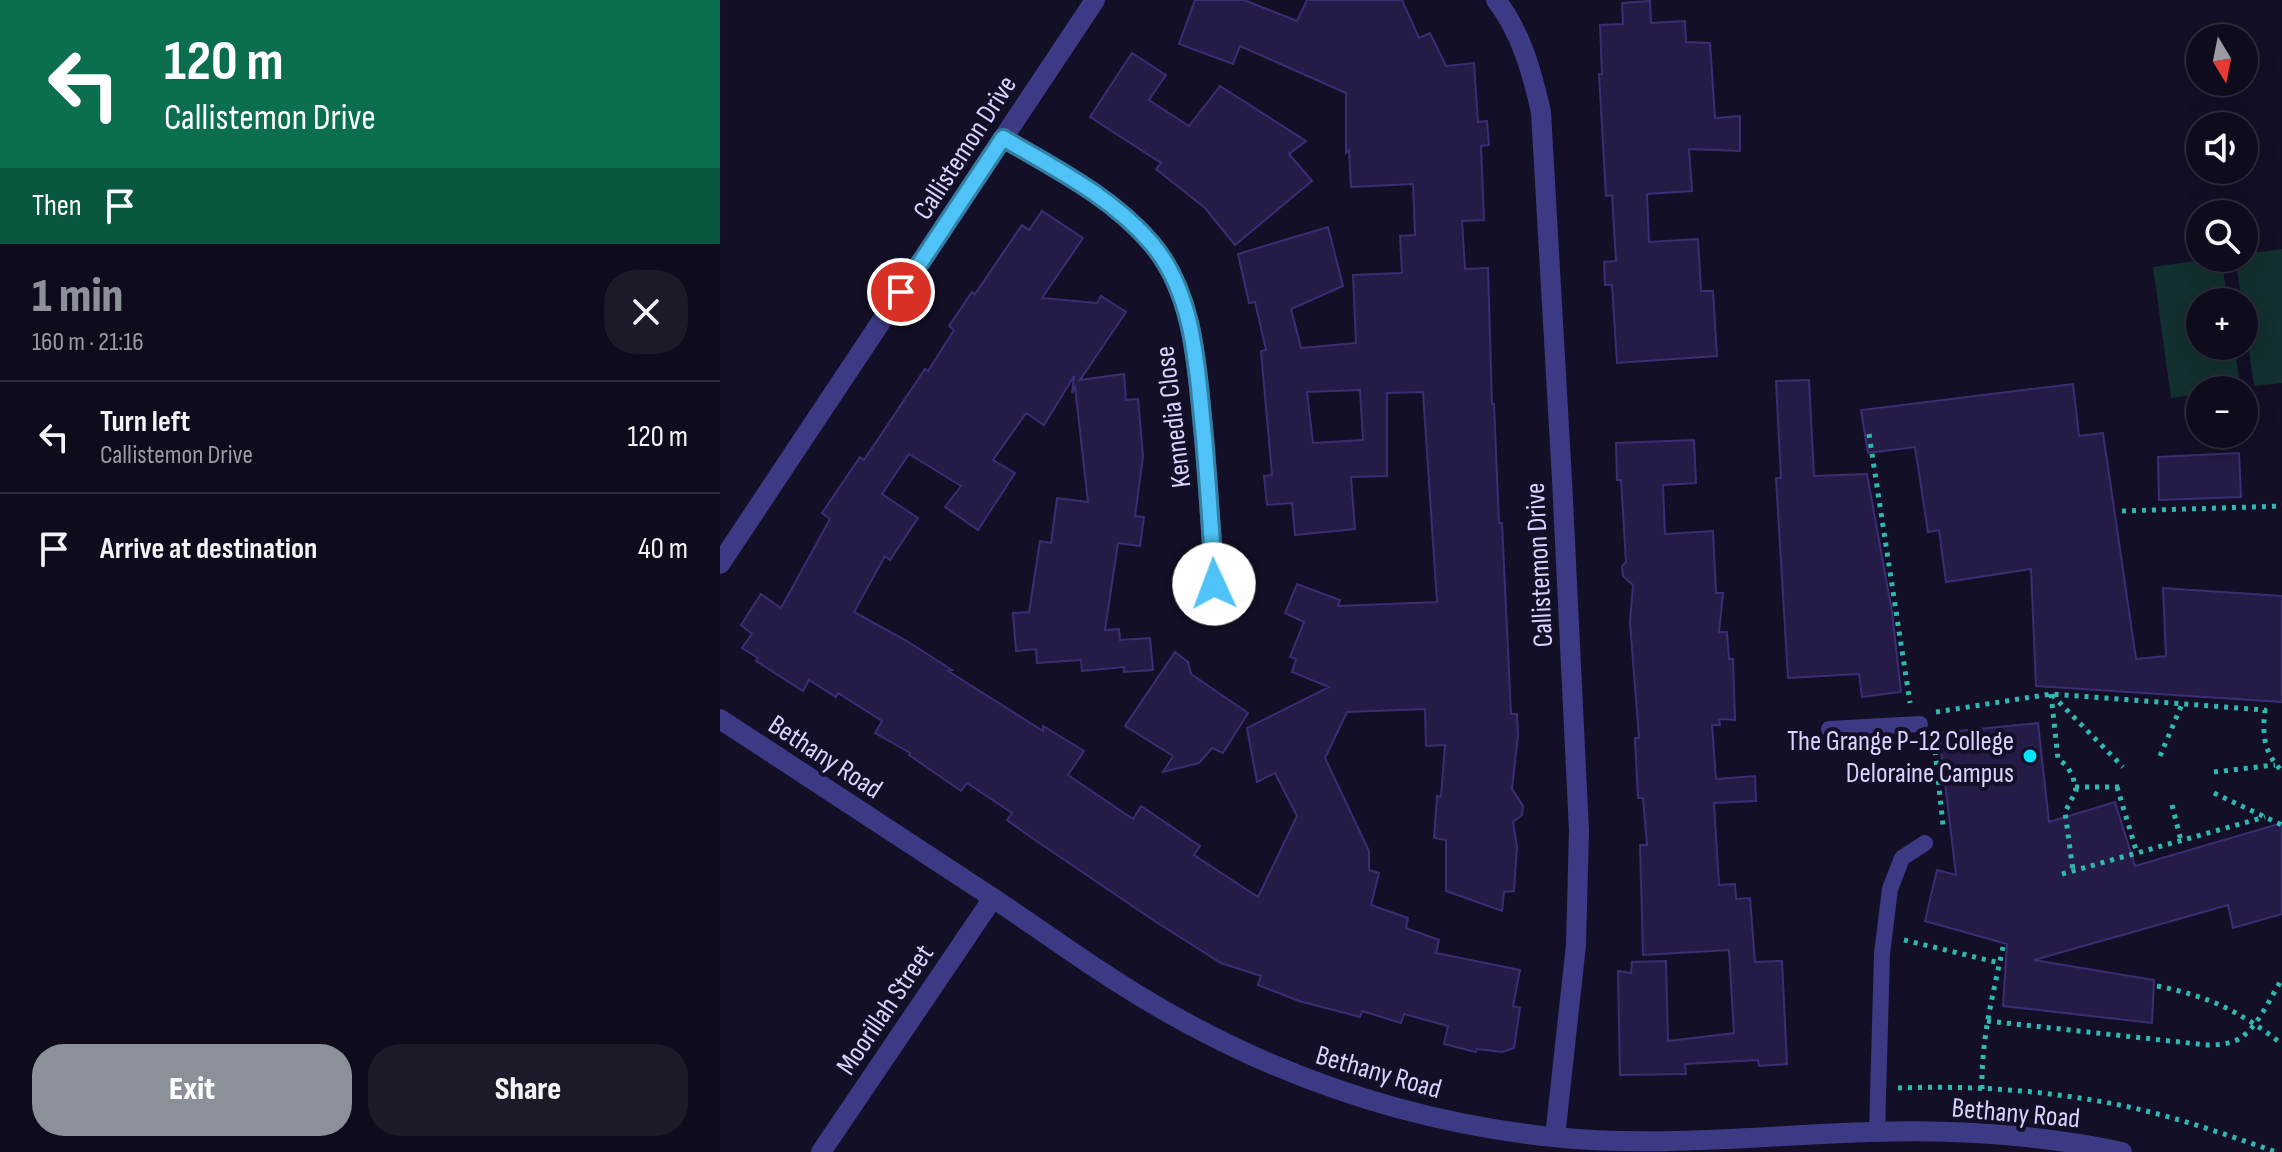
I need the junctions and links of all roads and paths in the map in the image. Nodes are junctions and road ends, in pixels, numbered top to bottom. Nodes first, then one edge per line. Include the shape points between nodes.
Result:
1 (1095, 0) edge
2 (1496, 0) edge
3 (1003, 138) junction
4 (1869, 434) dead end
5 (2282, 506) edge
6 (2122, 511) dead end
7 (720, 564) edge
8 (1214, 584) dead end
9 (2051, 694) junction
10 (2182, 704) junction
11 (720, 719) edge
12 (1915, 721) junction
13 (1829, 729) dead end
14 (1934, 740) dead end
15 (2160, 756) dead end
16 (2276, 765) junction
17 (2123, 767) dead end
18 (2282, 771) edge
19 (2214, 772) dead end
20 (2075, 787) junction
21 (2214, 793) dead end
22 (2172, 805) dead end
23 (2265, 817) junction
24 (2282, 825) edge
25 (2181, 841) junction
26 (1925, 843) joint
27 (2137, 853) junction
28 (2073, 871) junction
29 (2062, 874) dead end
30 (993, 898) junction
31 (1884, 935) junction
32 (2003, 947) dead end
33 (2000, 963) junction
34 (2282, 979) edge
35 (2157, 986) dead end
36 (1987, 1021) junction
37 (2255, 1023) junction
38 (2282, 1044) edge
39 (1877, 1089) junction
40 (1982, 1089) junction
41 (1877, 1132) junction
42 (1555, 1137) junction
43 (2020, 1145) edge
44 (821, 1152) edge
45 (2122, 1152) edge
46 (2276, 1152) edge

1 - 3 street, Callistemon Drive
2 - 42 street, Callistemon Drive via 1520,42 1541,112 1562,465 1579,831 1576,945
3 - 7 street, Callistemon Drive
3 - 8 street, Kennedia Close via 1126,218 1173,275 1195,357
4 - 12 path
5 - 6 path
9 - 10 path
9 - 12 path
9 - 17 path
9 - 20 path via 2058,759 2067,766
10 - 15 path
10 - 16 path via 2265,710 2263,741
11 - 30 street, Bethany Road
12 - 13 lane
14 - 26 path via 1943,825
16 - 18 path
16 - 19 path
20 - 27 path via 2120,787
20 - 28 path via 2065,812
21 - 23 path
22 - 25 path
23 - 24 path
23 - 25 path
25 - 27 path
26 - 31 lane via 1902,858 1890,889
27 - 28 path
28 - 29 path
30 - 42 street, Bethany Road via 1162,1009 1292,1074 1432,1117
30 - 44 street, Moorillah Street
31 - 33 path
31 - 39 lane
32 - 33 path
33 - 36 path
34 - 37 path
35 - 37 path via 2218,1003
36 - 37 path via 2207,1045 2241,1038
36 - 40 path
37 - 38 path
39 - 40 path
39 - 41 lane
40 - 46 path via 2129,1107
41 - 42 street, Bethany Road via 1645,1141
41 - 43 street, Bethany Road
43 - 45 street, Bethany Road

